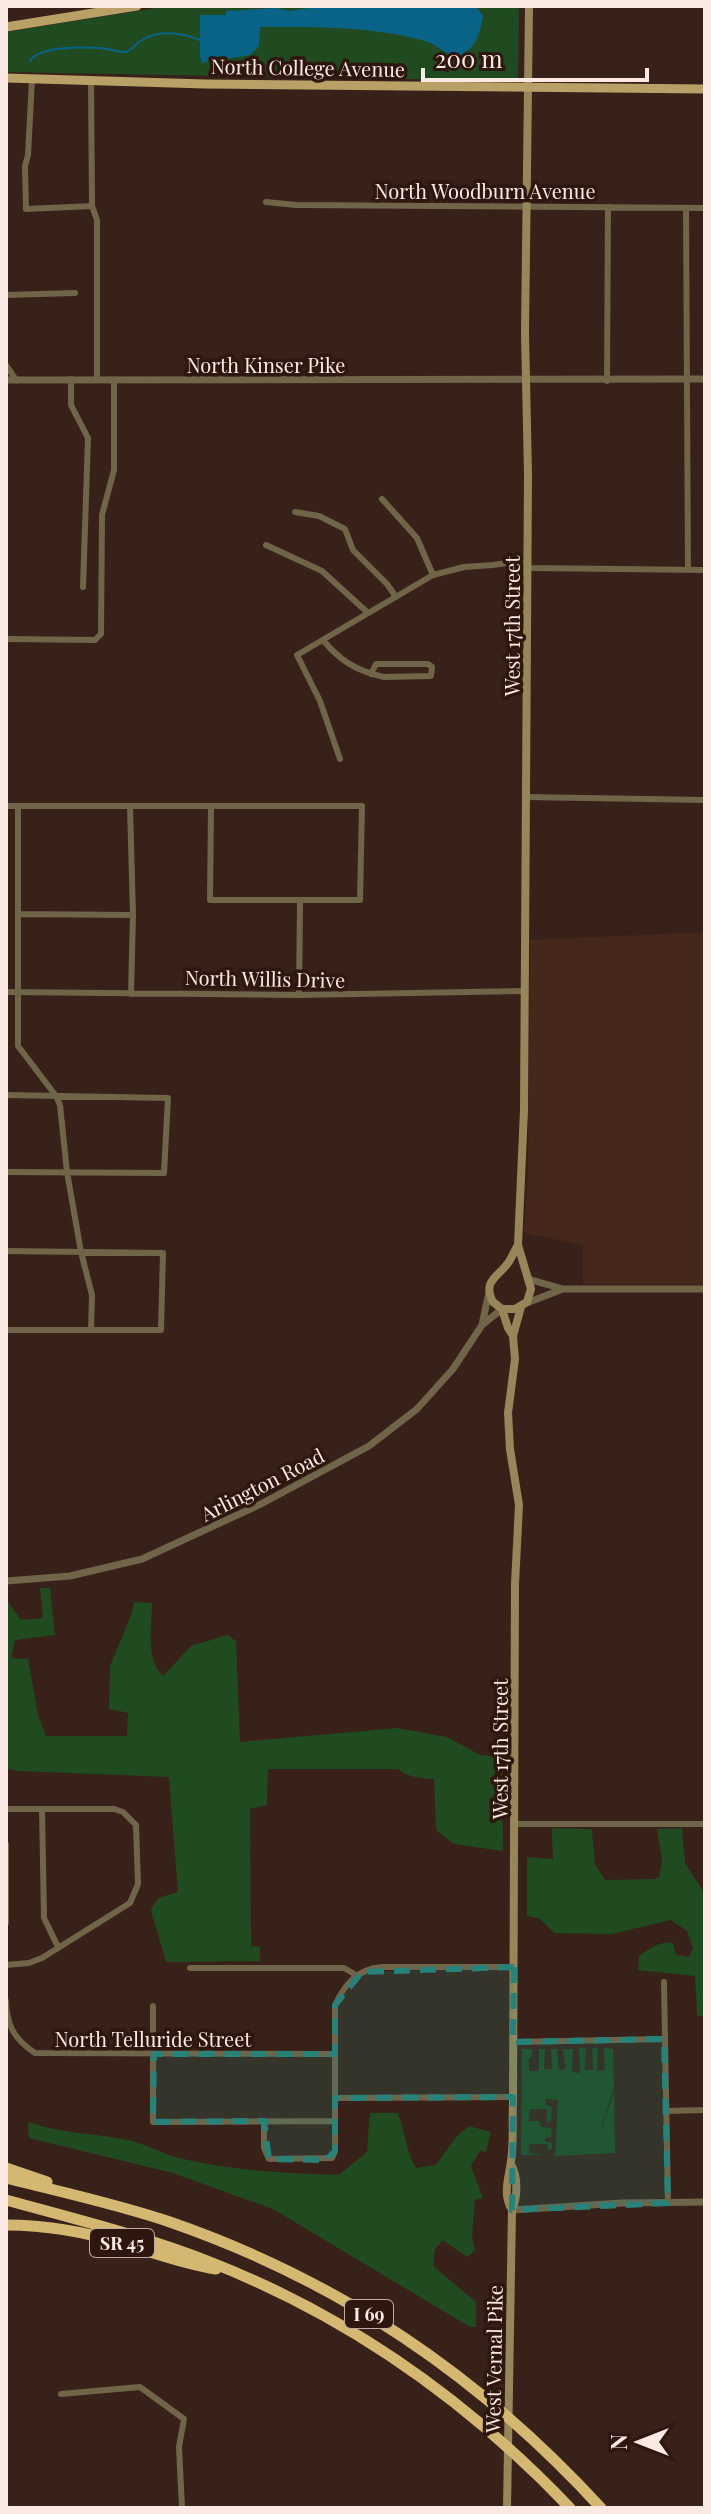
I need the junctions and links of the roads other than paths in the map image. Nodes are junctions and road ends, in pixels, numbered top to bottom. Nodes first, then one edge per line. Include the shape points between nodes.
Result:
1 (137, 6) edge
2 (529, 6) edge
3 (6, 27) edge
4 (6, 78) edge
5 (32, 79) junction
6 (91, 81) junction
7 (528, 87) junction
8 (705, 89) edge
9 (266, 202) dead end
10 (92, 206) junction
11 (526, 207) junction
12 (608, 207) junction
13 (686, 208) junction
14 (705, 208) edge
15 (75, 293) dead end
16 (6, 295) edge
17 (6, 365) edge
18 (71, 379) junction
19 (686, 379) junction
20 (705, 379) edge
21 (6, 380) edge
22 (16, 380) junction
23 (97, 380) junction
24 (114, 380) junction
25 (526, 381) junction
26 (607, 381) junction
27 (382, 499) dead end
28 (295, 512) dead end
29 (266, 545) dead end
30 (527, 563) junction
31 (688, 570) junction
32 (705, 570) edge
33 (433, 575) junction
34 (83, 587) dead end
35 (396, 597) junction
36 (367, 612) junction
37 (6, 639) edge
38 (323, 640) junction
39 (371, 674) junction
40 (340, 759) dead end
41 (525, 797) junction
42 (705, 800) edge
43 (6, 806) edge
44 (18, 806) junction
45 (130, 806) junction
46 (211, 806) junction
47 (300, 901) junction
48 (18, 914) junction
49 (133, 915) junction
50 (524, 991) junction
51 (6, 992) edge
52 (17, 992) junction
53 (131, 994) junction
54 (299, 995) junction
55 (6, 1095) edge
56 (56, 1096) junction
57 (6, 1172) edge
58 (67, 1172) junction
59 (518, 1245) junction
60 (6, 1251) edge
61 (81, 1252) junction
62 (502, 1270) junction
63 (528, 1278) junction
64 (563, 1289) junction
65 (705, 1289) edge
66 (489, 1291) junction
67 (523, 1306) junction
68 (502, 1309) junction
69 (482, 1325) junction
70 (6, 1330) edge
71 (91, 1330) junction
72 (513, 1336) junction
73 (6, 1581) edge
74 (6, 1809) edge
75 (42, 1809) junction
76 (515, 1824) junction
77 (705, 1824) edge
78 (6, 1844) edge
79 (6, 1923) edge
80 (58, 1947) junction
81 (6, 1965) edge
82 (514, 1967) junction
83 (190, 1968) dead end
84 (356, 1975) junction
85 (664, 1982) dead end
86 (6, 2001) edge
87 (153, 2006) dead end
88 (664, 2039) junction
89 (513, 2042) junction
90 (154, 2054) junction
91 (335, 2054) junction
92 (513, 2097) junction
93 (335, 2098) junction
94 (705, 2110) edge
95 (666, 2111) junction
96 (264, 2121) junction
97 (335, 2121) junction
98 (6, 2168) edge
99 (6, 2178) edge
100 (88, 2199) junction
101 (6, 2200) edge
102 (705, 2202) edge
103 (668, 2203) junction
104 (512, 2210) junction
105 (6, 2225) edge
106 (236, 2273) junction
107 (61, 2394) dead end
108 (182, 2508) edge
109 (507, 2508) edge
110 (570, 2508) edge
111 (601, 2508) edge

1 - 3 main road
2 - 7 main road, West 17th Street
4 - 5 main road, North College Avenue
5 - 6 main road, North College Avenue
5 - 10 street via 26,209
6 - 7 main road, North College Avenue
6 - 10 street
7 - 8 main road, North College Avenue
7 - 11 main road, West 17th Street
9 - 11 street, North Woodburn Avenue
10 - 23 street via 97,220
11 - 12 street, North Woodburn Avenue
11 - 25 main road, West 17th Street
12 - 13 street, North Woodburn Avenue
12 - 26 street
13 - 14 street, North Woodburn Avenue
13 - 19 street
15 - 16 street
17 - 22 street
18 - 22 street, North Kinser Pike
18 - 23 street, North Kinser Pike
18 - 34 street via 71,405 88,438
19 - 20 street, North Kinser Pike
19 - 26 street, North Kinser Pike
19 - 31 street
21 - 22 street, North Kinser Pike
23 - 24 street, North Kinser Pike
24 - 25 street, North Kinser Pike
24 - 37 street via 113,475 102,515 101,634 95,640
25 - 26 street, North Kinser Pike
25 - 30 main road, West 17th Street
27 - 33 street via 417,538
28 - 35 street via 345,529 353,550
29 - 36 street via 322,571
30 - 31 street
30 - 33 street via 511,559
30 - 41 main road, West 17th Street
31 - 32 street
33 - 35 street
35 - 36 street
36 - 38 street
38 - 39 street via 346,663
38 - 40 street via 297,655
39 - 39 street via 431,676 433,672 428,664 376,664
41 - 42 street
41 - 50 main road, West 17th Street
43 - 44 street
44 - 45 street
44 - 48 street
45 - 46 street
45 - 49 street
46 - 47 street via 210,900
46 - 47 street via 362,806 360,900
47 - 54 street
48 - 49 street
48 - 52 street
49 - 53 street
50 - 54 street, North Willis Drive
50 - 59 main road, West 17th Street
51 - 52 street, North Willis Drive
52 - 53 street, North Willis Drive
52 - 56 street via 18,1046
53 - 54 street, North Willis Drive
55 - 56 street
56 - 58 street
56 - 58 street via 168,1098 164,1173
57 - 58 street
58 - 61 street
59 - 62 main road, West 17th Street
59 - 63 main road, West 17th Street
60 - 61 street
61 - 71 street via 92,1295
61 - 71 street via 163,1253 161,1330
62 - 63 main road via 515,1269
62 - 66 main road via 492,1278
63 - 64 street
63 - 67 main road via 531,1293
64 - 65 street
64 - 67 street
66 - 68 main road
66 - 69 street, Arlington Road
67 - 68 main road
67 - 72 main road, West 17th Street
68 - 69 street, Arlington Road
68 - 72 main road, West 17th Street
69 - 73 street, Arlington Road via 417,1409 325,1471 142,1559 81,1574
70 - 71 street
72 - 76 main road, West 17th Street via 508,1413 519,1505
74 - 75 street
75 - 80 street via 44,1918
75 - 80 street via 114,1809 130,1817 138,1836 138,1884 130,1903
76 - 77 street
76 - 82 main road, West 17th Street
78 - 79 street
80 - 81 street via 29,1963
82 - 84 street via 382,1967
82 - 89 main road, West 17th Street
83 - 84 street via 344,1968
84 - 91 street via 335,2005
85 - 88 street
86 - 90 street, North Telluride Street via 10,2028 35,2053
87 - 90 street
88 - 89 street
88 - 95 street
89 - 92 main road, West 17th Street
90 - 91 street, North Telluride Street
90 - 96 street via 153,2122
91 - 93 street
92 - 93 street
92 - 104 main road, West 17th Street
93 - 97 street
94 - 95 street
95 - 103 street
96 - 97 street
96 - 97 street via 269,2159 326,2160 335,2151
98 - 100 highway
99 - 100 highway, I 69
100 - 111 highway, I 69 via 219,2240 367,2313 490,2400
101 - 106 highway, I 69 via 134,2236
102 - 103 street
103 - 104 street
104 - 109 main road, West Vernal Pike
105 - 106 highway, SR 45 via 82,2233 189,2265
106 - 110 highway, I 69 via 310,2308 403,2364 489,2430
107 - 108 street via 140,2387 184,2419 179,2447

